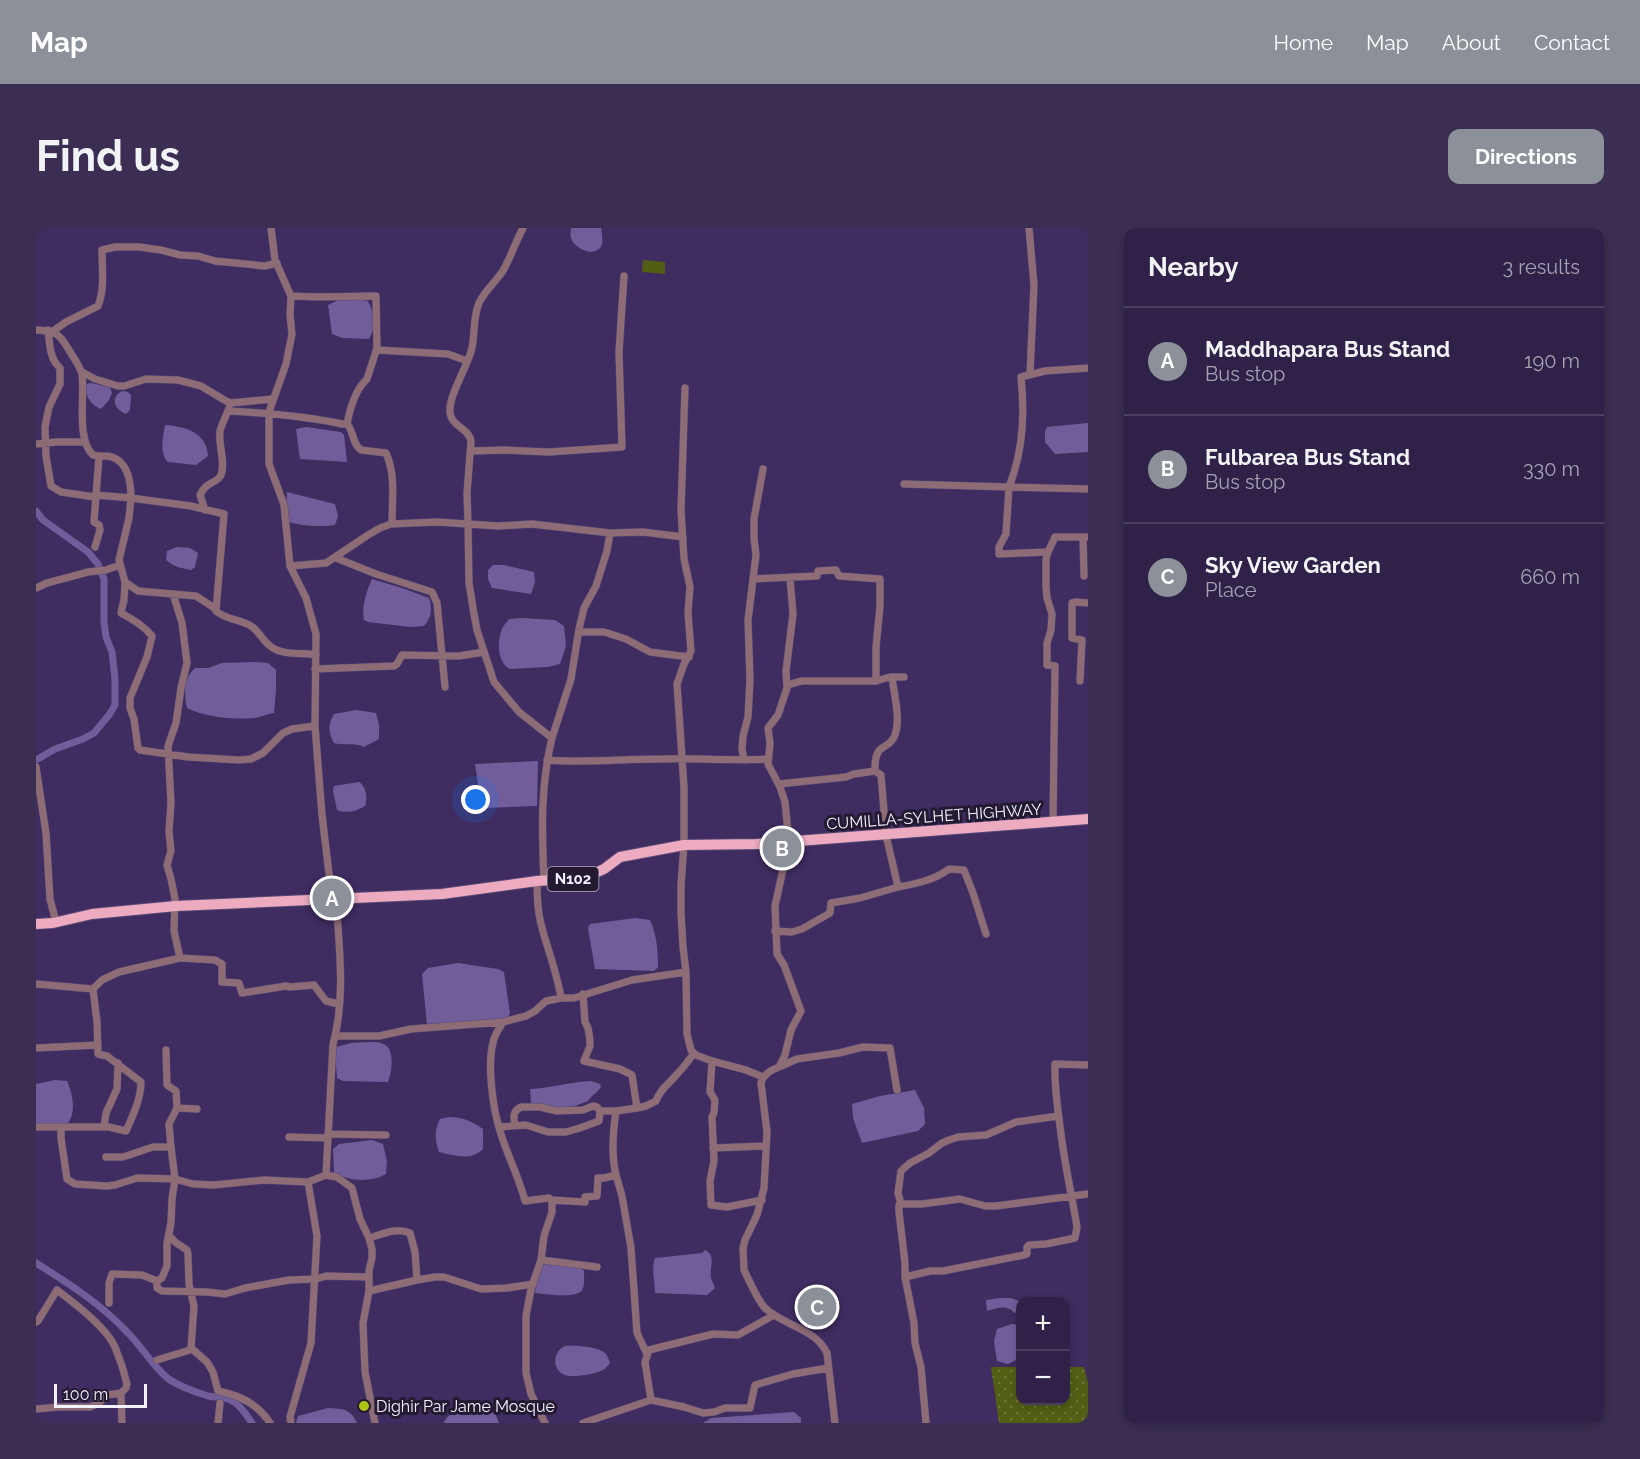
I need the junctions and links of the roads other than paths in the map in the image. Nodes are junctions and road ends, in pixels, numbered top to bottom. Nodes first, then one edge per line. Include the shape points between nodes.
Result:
1 (271, 228) edge
2 (524, 228) edge
3 (1029, 228) edge
4 (277, 263) junction
5 (624, 276) dead end
6 (291, 296) junction
7 (36, 330) edge
8 (50, 331) junction
9 (376, 350) junction
10 (467, 361) junction
11 (1088, 368) edge
12 (81, 372) junction
13 (1030, 374) junction
14 (685, 388) dead end
15 (273, 399) junction
16 (231, 403) junction
17 (228, 411) junction
18 (269, 412) junction
19 (347, 424) junction
20 (85, 442) junction
21 (36, 444) edge
22 (46, 444) junction
23 (472, 451) junction
24 (99, 456) junction
25 (763, 469) dead end
26 (904, 484) dead end
27 (1009, 487) junction
28 (1088, 489) edge
29 (95, 496) junction
30 (131, 498) junction
31 (205, 510) junction
32 (393, 524) junction
33 (468, 524) junction
34 (610, 533) junction
35 (683, 537) junction
36 (1085, 537) edge
37 (95, 547) dead end
38 (1048, 552) junction
39 (336, 558) junction
40 (120, 565) junction
41 (290, 566) junction
42 (1084, 576) dead end
43 (790, 578) junction
44 (753, 579) junction
45 (125, 582) junction
46 (36, 588) edge
47 (173, 594) junction
48 (1088, 603) edge
49 (216, 609) junction
50 (579, 632) junction
51 (484, 652) junction
52 (316, 656) junction
53 (444, 656) junction
54 (689, 657) junction
55 (315, 669) junction
56 (892, 677) junction
57 (904, 677) dead end
58 (876, 681) junction
59 (1080, 681) dead end
60 (787, 685) junction
61 (446, 687) dead end
62 (315, 726) junction
63 (552, 738) junction
64 (168, 754) junction
65 (682, 759) junction
66 (768, 759) junction
67 (547, 760) junction
68 (744, 760) junction
69 (36, 767) edge
70 (875, 771) junction
71 (779, 784) junction
72 (1088, 819) edge
73 (1053, 822) junction
74 (885, 835) junction
75 (789, 842) junction
76 (684, 845) junction
77 (540, 881) junction
78 (898, 887) junction
79 (334, 899) junction
80 (176, 906) junction
81 (54, 923) junction
82 (36, 924) edge
83 (775, 931) junction
84 (986, 934) dead end
85 (180, 958) junction
86 (686, 972) junction
87 (36, 984) edge
88 (93, 989) junction
89 (583, 994) junction
90 (561, 998) junction
91 (339, 1004) junction
92 (502, 1022) junction
93 (335, 1036) junction
94 (98, 1045) junction
95 (36, 1048) edge
96 (166, 1050) dead end
97 (694, 1053) junction
98 (712, 1061) junction
99 (118, 1063) junction
100 (1088, 1065) edge
101 (779, 1067) junction
102 (763, 1077) junction
103 (897, 1090) dead end
104 (177, 1108) junction
105 (637, 1108) junction
106 (197, 1109) dead end
107 (600, 1111) junction
108 (616, 1111) junction
109 (1058, 1116) junction
110 (515, 1125) junction
111 (36, 1127) edge
112 (61, 1127) junction
113 (104, 1127) junction
114 (499, 1127) junction
115 (386, 1135) dead end
116 (328, 1136) junction
117 (289, 1137) dead end
118 (766, 1146) junction
119 (171, 1147) junction
120 (713, 1148) junction
121 (106, 1157) dead end
122 (326, 1175) junction
123 (616, 1175) junction
124 (175, 1179) junction
125 (308, 1182) junction
126 (1088, 1194) edge
127 (1071, 1196) junction
128 (552, 1200) junction
129 (762, 1200) junction
130 (901, 1204) junction
131 (169, 1235) junction
132 (369, 1238) junction
133 (541, 1260) junction
134 (597, 1267) dead end
135 (369, 1277) junction
136 (905, 1277) junction
137 (316, 1279) junction
138 (417, 1280) junction
139 (157, 1281) junction
140 (533, 1284) junction
141 (369, 1291) junction
142 (191, 1292) junction
143 (109, 1303) dead end
144 (774, 1315) junction
145 (36, 1322) edge
146 (191, 1347) junction
147 (647, 1354) junction
148 (157, 1360) dead end
149 (828, 1368) junction
150 (121, 1393) junction
151 (651, 1400) junction
152 (220, 1403) dead end
153 (36, 1409) edge
154 (122, 1423) edge
155 (218, 1423) edge
156 (270, 1423) edge
157 (291, 1423) edge
158 (375, 1423) edge
159 (545, 1423) edge
160 (583, 1423) edge
161 (835, 1423) edge
162 (926, 1423) edge

1 - 4 street
2 - 10 street via 504,268 479,303
3 - 13 street via 1034,285
4 - 6 street
4 - 8 street via 265,266 215,261 139,247 102,250 103,280 98,306
5 - 23 street via 618,352 621,447 549,452
6 - 9 street via 376,296
6 - 15 street via 292,334
7 - 8 street
8 - 12 street via 62,338
8 - 22 street via 60,384 47,412
9 - 10 street via 448,354
9 - 19 street
10 - 23 street via 450,415 470,435
11 - 13 street
12 - 16 street via 118,386 146,379 178,380 201,386
12 - 20 street
13 - 27 street via 1021,376 1023,432
14 - 35 street
15 - 16 street
15 - 18 street
16 - 17 street
17 - 18 street
17 - 31 street via 220,429 220,476 207,484 201,495
18 - 19 street
18 - 41 street via 269,464 284,506
19 - 32 street via 358,448 386,453 392,473
20 - 22 street
20 - 24 street via 89,452
21 - 22 street
22 - 29 street via 53,489
23 - 33 street
24 - 29 street
24 - 30 street via 112,456 124,467 131,481
25 - 44 street via 754,519
26 - 27 street
27 - 28 street
27 - 38 street via 1006,534 999,554
29 - 30 street
29 - 37 street via 94,522 100,530
30 - 31 street
30 - 40 street
31 - 49 street via 224,514
32 - 33 street
32 - 39 street via 374,531
33 - 34 street via 532,524
33 - 51 street via 469,583
34 - 35 street
34 - 50 street
35 - 54 street via 690,587
36 - 38 street via 1054,537
36 - 42 street
38 - 73 street via 1046,587 1052,614 1047,665 1055,666
39 - 41 street via 326,563
39 - 53 street via 432,592
40 - 45 street
40 - 46 street
41 - 52 street via 306,598 316,634
43 - 44 street
43 - 58 street via 836,570 839,576 880,579
43 - 60 street via 793,614
44 - 68 street
45 - 47 street via 138,591
45 - 64 street via 121,613 152,636 130,698 138,748 142,752
47 - 49 street via 196,596
47 - 64 street via 182,623 187,663
48 - 59 street via 1072,603 1072,638 1082,640
49 - 52 street via 221,616 251,626 273,648
50 - 54 street via 604,632 650,652
50 - 63 street via 571,679
51 - 53 street
51 - 63 street via 494,682 519,712
52 - 55 street
53 - 55 street via 402,655 394,666
53 - 61 street
54 - 65 street via 677,684
55 - 62 street
56 - 57 street
56 - 58 street
56 - 70 street via 896,728 893,740 876,755
58 - 60 street via 802,681
60 - 66 street via 778,715 768,728
62 - 64 street via 292,729 251,759
62 - 79 street
63 - 67 street
64 - 80 street via 171,851 167,865
65 - 67 street
65 - 68 street
65 - 76 street
66 - 68 street
66 - 71 street
67 - 77 street
69 - 81 street
70 - 71 street
70 - 74 street via 881,775
71 - 75 street
72 - 73 highway, CUMILLA-SYLHET HIGHWAY / N102
73 - 74 highway, CUMILLA-SYLHET HIGHWAY / N102
74 - 75 highway, CUMILLA-SYLHET HIGHWAY / N102
74 - 78 street
75 - 76 highway, CUMILLA-SYLHET HIGHWAY / N102
75 - 83 street via 775,906
76 - 77 highway, CUMILLA-SYLHET HIGHWAY / N102 via 620,857 584,878
76 - 86 street via 681,913
77 - 79 highway, CUMILLA-SYLHET HIGHWAY / N102 via 442,894
77 - 90 street via 537,905
78 - 83 street via 831,903 830,913 792,933
78 - 84 street via 931,879 949,869 964,870
79 - 80 highway, CUMILLA-SYLHET HIGHWAY / N102
79 - 91 street
80 - 81 highway, CUMILLA-SYLHET HIGHWAY / N102 via 92,914
80 - 85 street via 174,931
81 - 82 highway, CUMILLA-SYLHET HIGHWAY / N102
83 - 101 street via 777,954 801,1011
85 - 88 street via 120,972
85 - 91 street via 215,960 222,964 222,982 239,983 242,993 314,985 326,1001
86 - 89 street via 632,980
86 - 97 street via 687,1034
87 - 88 street
88 - 94 street
89 - 90 street
89 - 105 street via 590,1035 584,1061 620,1069 632,1076
90 - 92 street via 546,1001 526,1016
91 - 93 street
92 - 93 street via 411,1029 379,1036
92 - 114 street via 491,1052
93 - 116 street
94 - 95 street
94 - 99 street via 98,1054
96 - 104 street via 166,1085 176,1091
97 - 98 street
97 - 105 street via 664,1086 656,1101
98 - 102 street
98 - 120 street
99 - 113 street via 117,1089
99 - 113 street via 141,1082 140,1098 126,1131
100 - 109 street via 1055,1064
101 - 102 street
101 - 103 street via 797,1059 863,1047 890,1048
102 - 118 street
104 - 106 street
104 - 119 street via 169,1124
105 - 108 street
107 - 108 street
107 - 110 street via 599,1121 566,1132
107 - 110 street via 593,1106 557,1111 521,1107 513,1118
108 - 123 street
109 - 127 street
109 - 130 street via 1016,1122 986,1134 942,1143 901,1171
110 - 114 street
111 - 112 street
112 - 113 street
112 - 124 street via 67,1179 75,1184 107,1186 137,1178
114 - 128 street via 525,1201
115 - 116 street
116 - 117 street
116 - 122 street
118 - 120 street
118 - 129 street
119 - 121 street
119 - 124 street
120 - 129 street via 711,1205 727,1207
122 - 125 street
122 - 132 street via 337,1176 352,1188
123 - 128 street via 598,1178 597,1196 585,1197 585,1202
123 - 147 street via 631,1248 637,1332
124 - 125 street via 214,1185 264,1180
124 - 131 street
125 - 137 street via 317,1236
126 - 127 street
127 - 130 street via 996,1206 960,1199
127 - 136 street via 1077,1227 1075,1238 1029,1245 1024,1255
128 - 133 street
129 - 144 street via 745,1240 743,1264 760,1301
130 - 136 street
131 - 139 street via 167,1266
131 - 142 street via 187,1250
132 - 135 street
132 - 138 street via 394,1231 410,1233
133 - 134 street
133 - 140 street
135 - 137 street
135 - 141 street
136 - 162 street via 921,1367
137 - 142 street via 289,1280 225,1294
137 - 157 street via 311,1343
138 - 140 street via 444,1277 481,1289
138 - 141 street
139 - 142 street via 157,1288 162,1291
139 - 143 street via 142,1275 112,1274
140 - 159 street via 526,1316 526,1373
141 - 158 street via 363,1323 364,1352
142 - 146 street
144 - 147 street via 738,1335 713,1334 649,1350
144 - 149 street via 816,1338 827,1353
145 - 150 street via 57,1290 73,1302 115,1345 127,1384
146 - 148 street
146 - 156 street via 207,1362 218,1392 255,1405
147 - 151 street
149 - 151 street via 755,1385 750,1408 703,1413
149 - 161 street
150 - 153 street via 106,1395 90,1407
150 - 154 street
151 - 160 street
152 - 155 street

